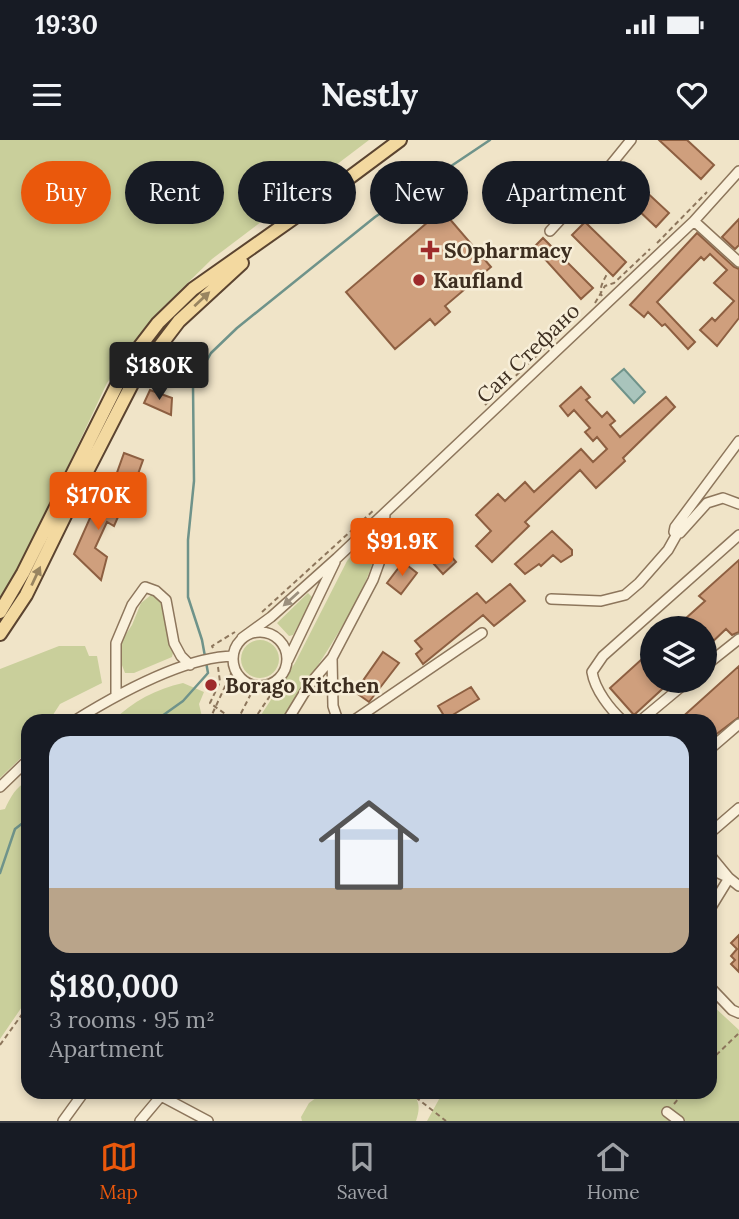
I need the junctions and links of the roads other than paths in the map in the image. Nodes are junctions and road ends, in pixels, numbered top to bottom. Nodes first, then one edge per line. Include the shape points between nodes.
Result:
1 (400, 140) edge
2 (631, 140) edge
3 (739, 171) edge
4 (356, 172) edge
5 (694, 220) junction
6 (285, 224) edge
7 (286, 224) edge
8 (550, 231) dead end
9 (739, 262) edge
10 (739, 441) edge
11 (739, 503) edge
12 (381, 511) junction
13 (677, 534) junction
14 (739, 536) edge
15 (337, 558) junction
16 (551, 599) dead end
17 (0, 612) edge
18 (481, 633) dead end
19 (0, 634) edge
20 (240, 634) junction
21 (739, 639) edge
22 (233, 656) junction
23 (717, 656) edge
24 (332, 658) junction
25 (288, 662) junction
26 (190, 665) junction
27 (674, 693) edge
28 (116, 696) junction
29 (615, 713) edge
30 (86, 714) edge
31 (291, 714) edge
32 (337, 714) edge
33 (363, 714) edge
34 (648, 714) edge
35 (739, 724) edge
36 (717, 743) edge
37 (21, 767) edge
38 (0, 787) edge
39 (739, 808) edge
40 (717, 826) edge
41 (717, 863) edge
42 (717, 872) edge
43 (729, 878) junction
44 (739, 886) edge
45 (717, 898) edge
46 (717, 994) edge
47 (739, 1013) edge
48 (79, 1099) edge
49 (157, 1099) edge
50 (170, 1099) edge
51 (667, 1112) dead end
52 (62, 1121) edge
53 (140, 1121) edge
54 (208, 1121) edge
55 (679, 1121) edge

1 - 4 main road
2 - 8 street
3 - 5 street, Сан Стефано
5 - 9 street
5 - 12 street, Сан Стефано
6 - 17 main road via 192,289 146,338 119,381
19 -> 7 main road via 26,595 117,412 149,358 191,309
10 - 13 street via 675,527
11 - 13 street via 723,498 707,503
12 - 15 street, Сан Стефано
12 - 24 street via 384,536 378,568
13 - 16 street via 625,595 601,601
14 - 29 street via 603,656 592,672 594,682
15 -> 20 street, Сан Стефано via 271,617
15 - 25 street, Сан Стефано
18 - 33 street
20 - 22 street
20 - 25 street via 257,631 273,635 285,646
21 - 23 street
22 - 25 street via 242,679 255,686 276,681
22 - 26 street
24 - 31 street
24 - 32 street
26 - 28 street
26 - 28 street via 174,643 166,600 145,587 116,643
27 - 34 street
28 - 30 street
35 - 36 street
37 - 38 street
39 - 40 street
41 - 43 street
42 - 43 street
43 - 44 street
43 - 45 street
46 - 47 street
48 - 52 street
49 - 53 street
50 - 54 street
51 - 55 street

